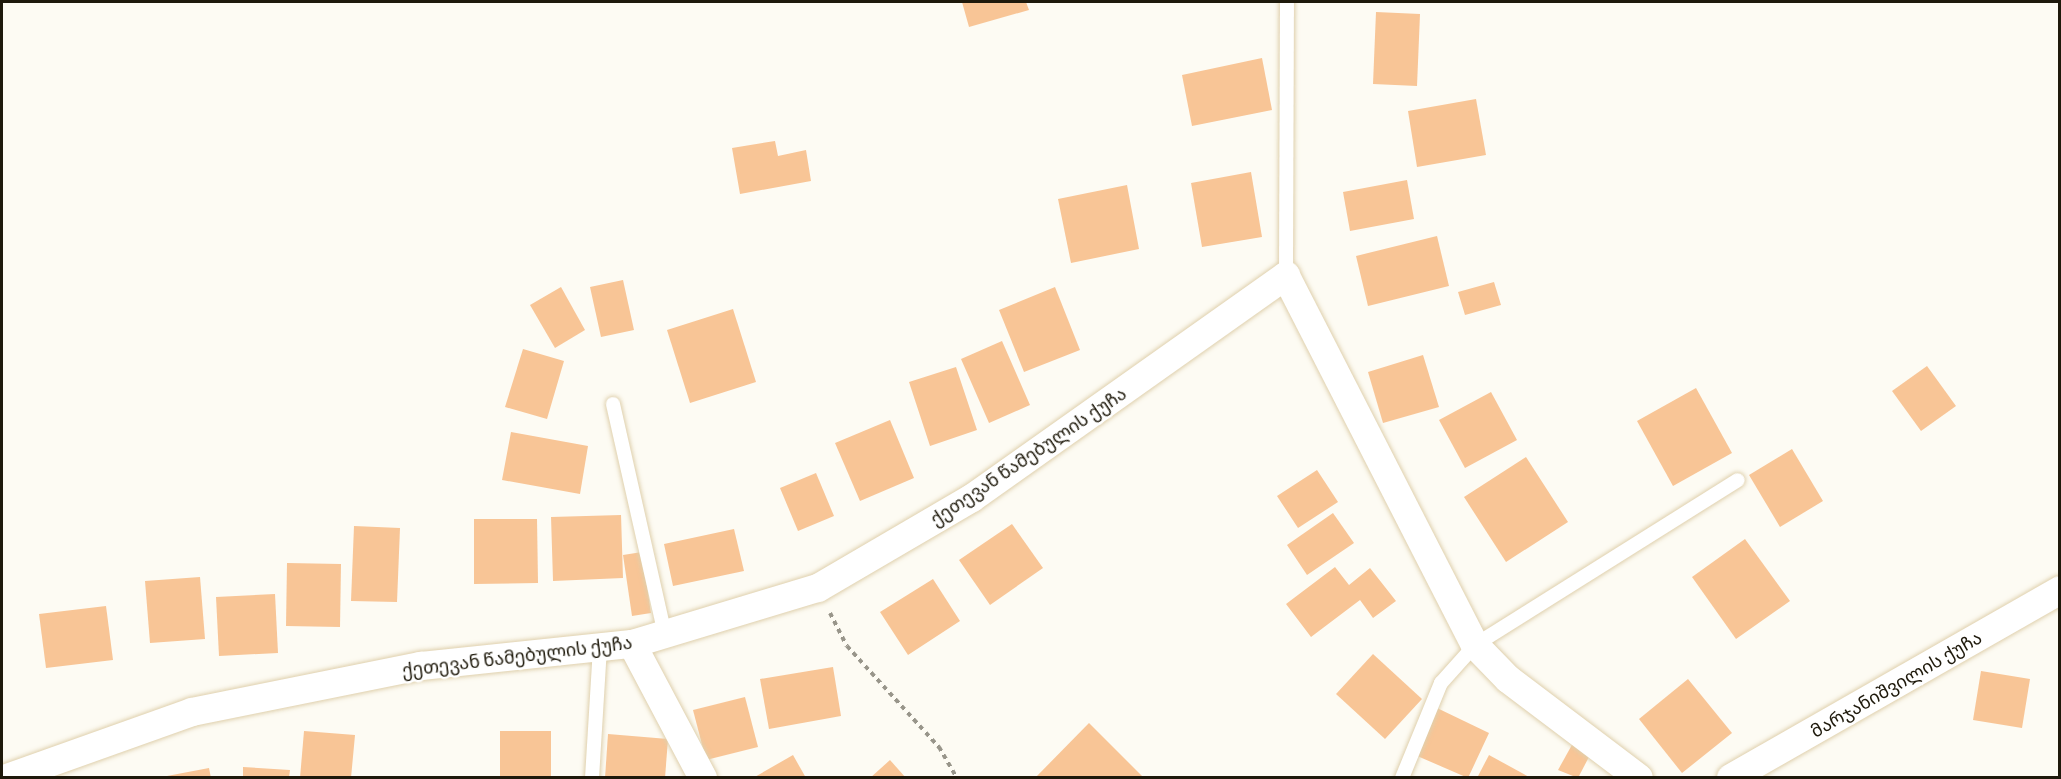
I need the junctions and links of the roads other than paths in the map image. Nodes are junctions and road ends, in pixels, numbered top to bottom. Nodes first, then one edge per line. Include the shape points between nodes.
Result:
1 (1287, 2) edge
2 (1286, 276) junction
3 (614, 404) dead end
4 (1738, 480) dead end
5 (2060, 590) edge
6 (665, 634) junction
7 (632, 644) junction
8 (1475, 645) junction
9 (600, 647) junction
10 (7, 777) edge
11 (592, 777) edge
12 (703, 777) edge
13 (1402, 777) edge
14 (1639, 777) edge
15 (1731, 777) edge

1 - 2 lane
2 - 6 street, ქეთევან წამებულის ქუჩა via 972,498 818,588
2 - 8 street
3 - 6 lane
4 - 8 lane
5 - 15 street, მარჯანიშვილის ქუჩა
6 - 7 street, ქეთევან წამებულის ქუჩა
7 - 9 street, ქეთევან წამებულის ქუჩა
7 - 12 street
8 - 13 lane via 1441,683
8 - 14 street via 1509,679
9 - 10 street, ქეთევან წამებულის ქუჩა via 421,666 192,712
9 - 11 lane

